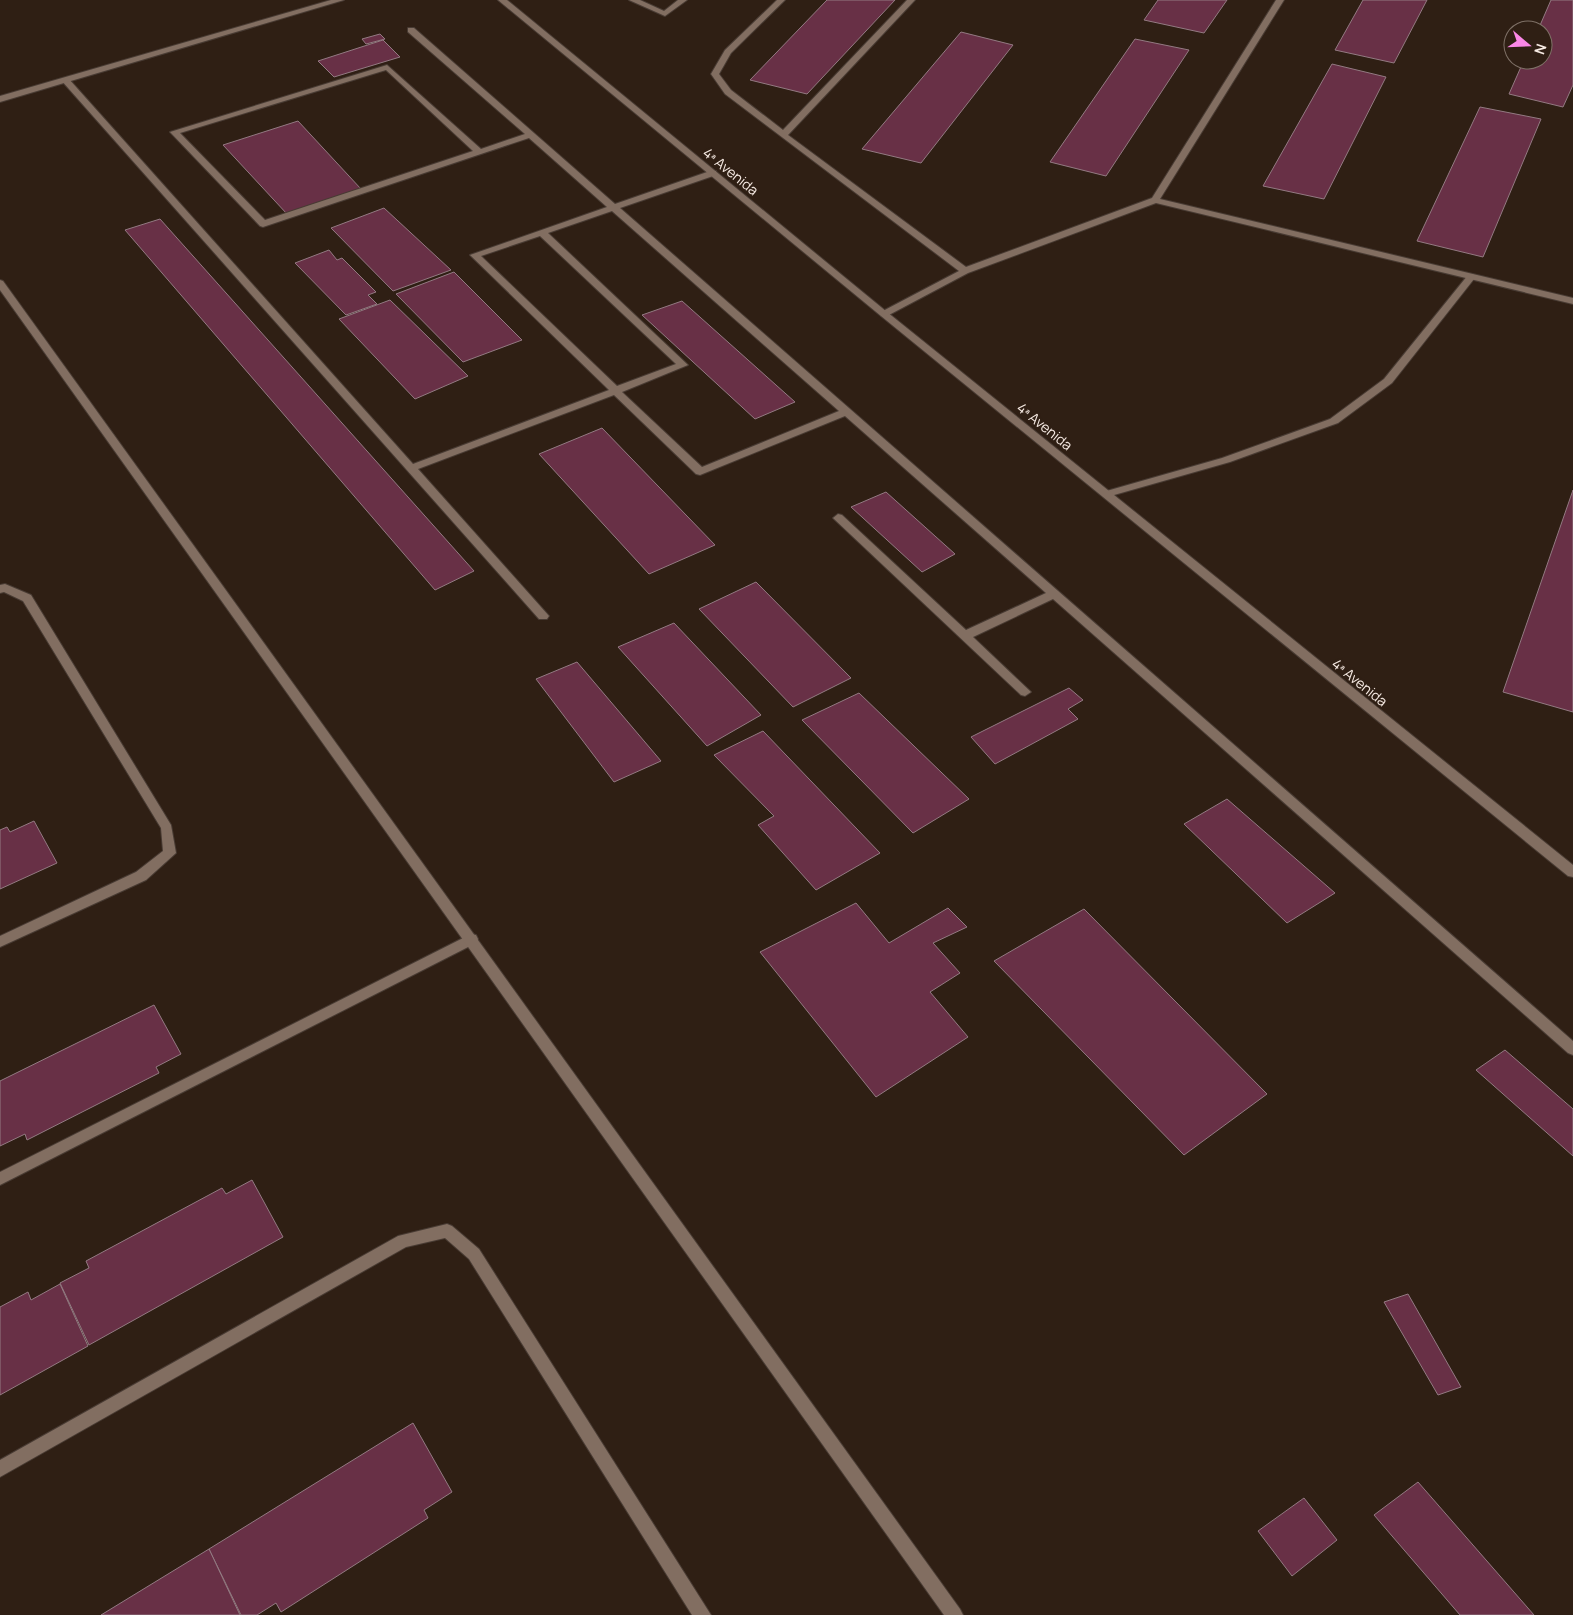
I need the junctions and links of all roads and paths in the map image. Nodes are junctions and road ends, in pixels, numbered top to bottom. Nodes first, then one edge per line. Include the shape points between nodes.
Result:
1 (340, 0) edge
2 (502, 0) edge
3 (633, 0) edge
4 (683, 0) edge
5 (781, 0) edge
6 (911, 0) edge
7 (1280, 0) edge
8 (411, 30) dead end
9 (65, 80) junction
10 (0, 99) edge
11 (531, 135) junction
12 (783, 135) junction
13 (479, 152) junction
14 (713, 173) junction
15 (1155, 200) junction
16 (613, 208) junction
17 (542, 232) junction
18 (965, 271) junction
19 (1471, 278) junction
20 (0, 284) edge
21 (1573, 301) edge
22 (884, 314) junction
23 (615, 390) junction
24 (847, 412) junction
25 (412, 468) junction
26 (1107, 494) junction
27 (838, 518) dead end
28 (0, 589) edge
29 (1054, 594) junction
30 (543, 616) dead end
31 (964, 636) junction
32 (1025, 692) dead end
33 (1573, 872) edge
34 (470, 939) junction
35 (0, 942) edge
36 (1573, 1049) edge
37 (0, 1179) edge
38 (0, 1470) edge
39 (702, 1615) edge
40 (954, 1615) edge

1 - 9 street
2 - 14 street, 4ª Avenida
3 - 4 street via 665,14
5 - 12 street via 728,52 715,74 728,92
6 - 12 street
7 - 15 street
8 - 11 street
9 - 10 street
9 - 25 street
11 - 13 street
11 - 16 street
12 - 18 street
13 - 13 street via 387,67 174,132 263,224
14 - 16 street
14 - 22 street, 4ª Avenida
15 - 18 street
15 - 19 street
16 - 17 street
16 - 24 street
17 - 23 street via 475,255
17 - 23 street via 683,365
18 - 22 street
19 - 21 street
19 - 26 street via 1388,381 1334,421 1226,460
20 - 34 street
22 - 26 street, 4ª Avenida
23 - 24 street via 700,472
23 - 25 street
24 - 29 street
25 - 30 street
26 - 33 street, 4ª Avenida
27 - 31 street
28 - 35 street via 5,588 27,598 167,828 170,853 141,876
29 - 31 street
29 - 36 street
31 - 32 street
34 - 37 street
34 - 40 street
38 - 39 street via 403,1241 447,1231 474,1254

